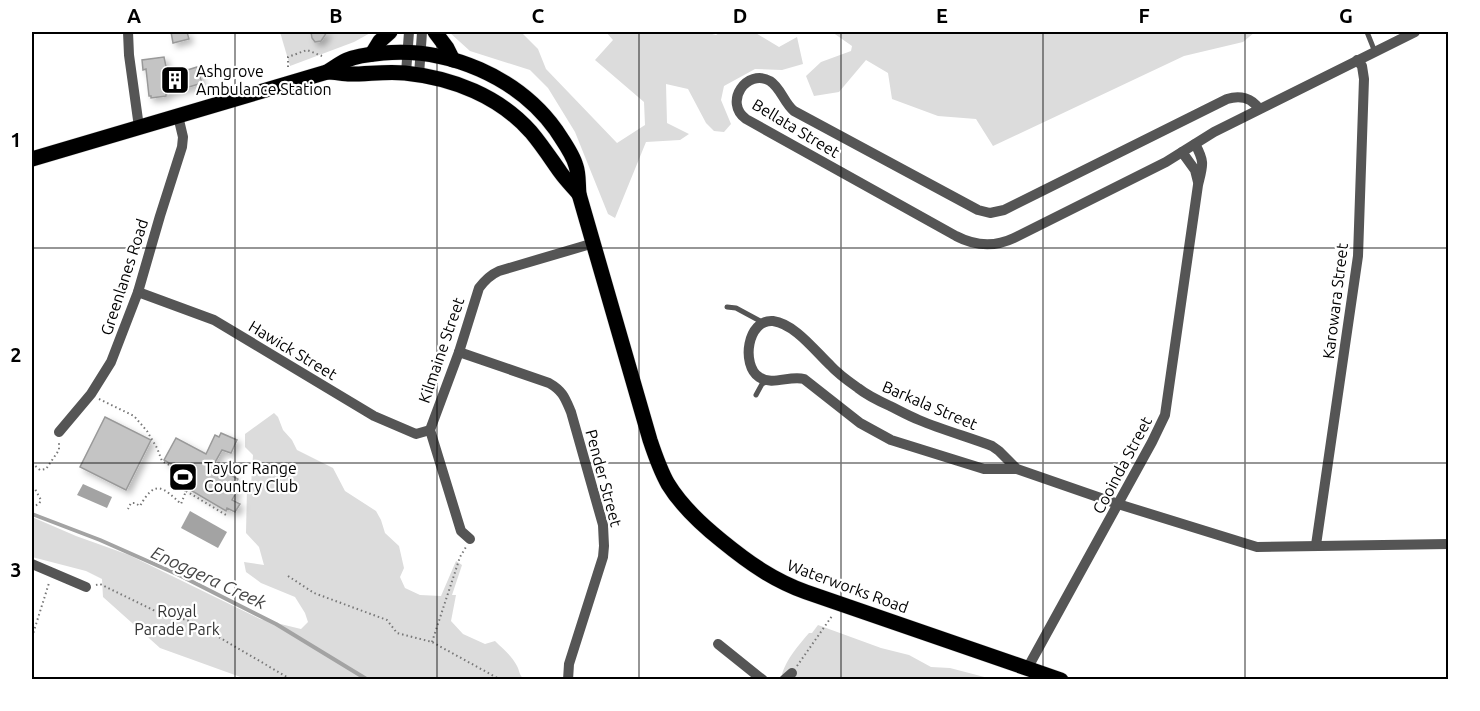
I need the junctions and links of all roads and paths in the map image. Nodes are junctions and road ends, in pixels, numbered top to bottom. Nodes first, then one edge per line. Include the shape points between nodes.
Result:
1 (128, 32) edge
2 (390, 32) edge
3 (409, 32) edge
4 (422, 32) edge
5 (435, 32) edge
6 (1367, 32) edge
7 (1415, 32) edge
8 (1375, 52) junction
9 (414, 53) junction
10 (372, 54) junction
11 (322, 56) dead end
12 (453, 60) junction
13 (1357, 60) junction
14 (288, 67) dead end
15 (327, 72) junction
16 (413, 74) junction
17 (1259, 109) junction
18 (178, 116) junction
19 (139, 127) junction
20 (1195, 144) junction
21 (1182, 152) junction
22 (32, 159) edge
23 (1198, 185) junction
24 (579, 194) junction
25 (594, 243) junction
26 (138, 292) junction
27 (727, 307) dead end
28 (762, 322) junction
29 (459, 352) junction
30 (769, 380) junction
31 (91, 394) junction
32 (756, 395) dead end
33 (430, 430) junction
34 (58, 432) joint
35 (32, 463) edge
36 (1017, 470) junction
37 (32, 487) edge
38 (186, 491) junction
39 (1118, 504) junction
40 (32, 507) edge
41 (128, 509) dead end
42 (226, 515) dead end
43 (470, 539) joint
44 (1449, 544) edge
45 (1316, 545) junction
46 (32, 564) edge
47 (52, 572) junction
48 (288, 576) dead end
49 (86, 587) joint
50 (832, 616) dead end
51 (32, 637) edge
52 (432, 642) junction
53 (718, 644) dead end
54 (1027, 669) junction
55 (788, 676) edge
56 (292, 680) edge
57 (501, 680) edge
58 (568, 680) edge
59 (763, 680) edge
60 (1061, 680) edge

1 - 19 street
2 - 10 main road
3 - 9 street
4 - 9 street
5 - 12 main road
6 - 8 lane
7 - 8 street, Bellata Street
8 - 13 street, Bellata Street
9 - 10 main road, Waterworks Road
9 - 12 main road, Waterworks Road
9 - 16 street
10 - 15 main road, Waterworks Road via 347,60
11 - 14 path via 307,50 288,57
12 - 24 main road, Waterworks Road via 503,82 546,117 577,167
13 - 17 street, Bellata Street
13 - 45 street, Karowara Street via 1364,79 1358,256
15 - 16 main road, Waterworks Road
15 - 18 main road, Waterworks Road
16 - 24 main road, Waterworks Road via 469,88 509,112 538,141
17 - 20 street, Bellata Street
17 - 21 street, Bellata Street via 1248,99 1227,99 1004,210 987,213 792,109 768,80 747,82 737,100 740,114 751,122 956,236 982,244 1014,238
18 - 19 main road, Waterworks Road
18 - 26 street, Greenlanes Road via 182,147
19 - 22 main road, Waterworks Road
20 - 21 street, Bellata Street
20 - 23 street, Cooinda Street via 1203,162
21 - 23 street via 1197,174
23 - 39 street, Cooinda Street via 1165,415
24 - 25 main road, Waterworks Road
25 - 29 street, Kilmaine Street via 491,275 479,288
25 - 54 main road, Waterworks Road via 655,456 672,490 695,518 757,568 787,585
26 - 31 street, Greenlanes Road via 111,362
26 - 33 street, Hawick Street via 214,320 374,416 416,434
27 - 28 lane
28 - 30 street via 753,333 749,359 757,376
28 - 36 street, Barkala Street via 774,321 788,327 867,394 918,419 992,446
29 - 33 street, Kilmaine Street
29 - 58 street, Pender Street via 549,383 558,388 571,412 603,525 604,546 569,664
30 - 32 lane
30 - 36 street, Barkala Street via 804,379 864,425 902,444 984,469
31 - 34 street, Greenlanes Road
31 - 38 path via 140,422 162,461 189,476 183,489
33 - 43 street, Kilmaine Street via 461,531
34 - 35 path via 58,450 46,469 40,470
36 - 39 street, Barkala Street
37 - 40 path via 40,500
38 - 41 path via 181,504 158,488 148,493 141,506 131,503
38 - 42 path
39 - 45 street, Barkala Street via 1257,547
39 - 54 street, Cooinda Street
43 - 52 path via 460,557
44 - 45 street, Barkala Street
46 - 47 street
47 - 49 street
47 - 51 path
48 - 52 path via 314,593 387,620 397,633
49 - 56 path via 100,584 153,610 193,622
50 - 55 path
52 - 57 path
53 - 59 street
54 - 60 main road, Waterworks Road

